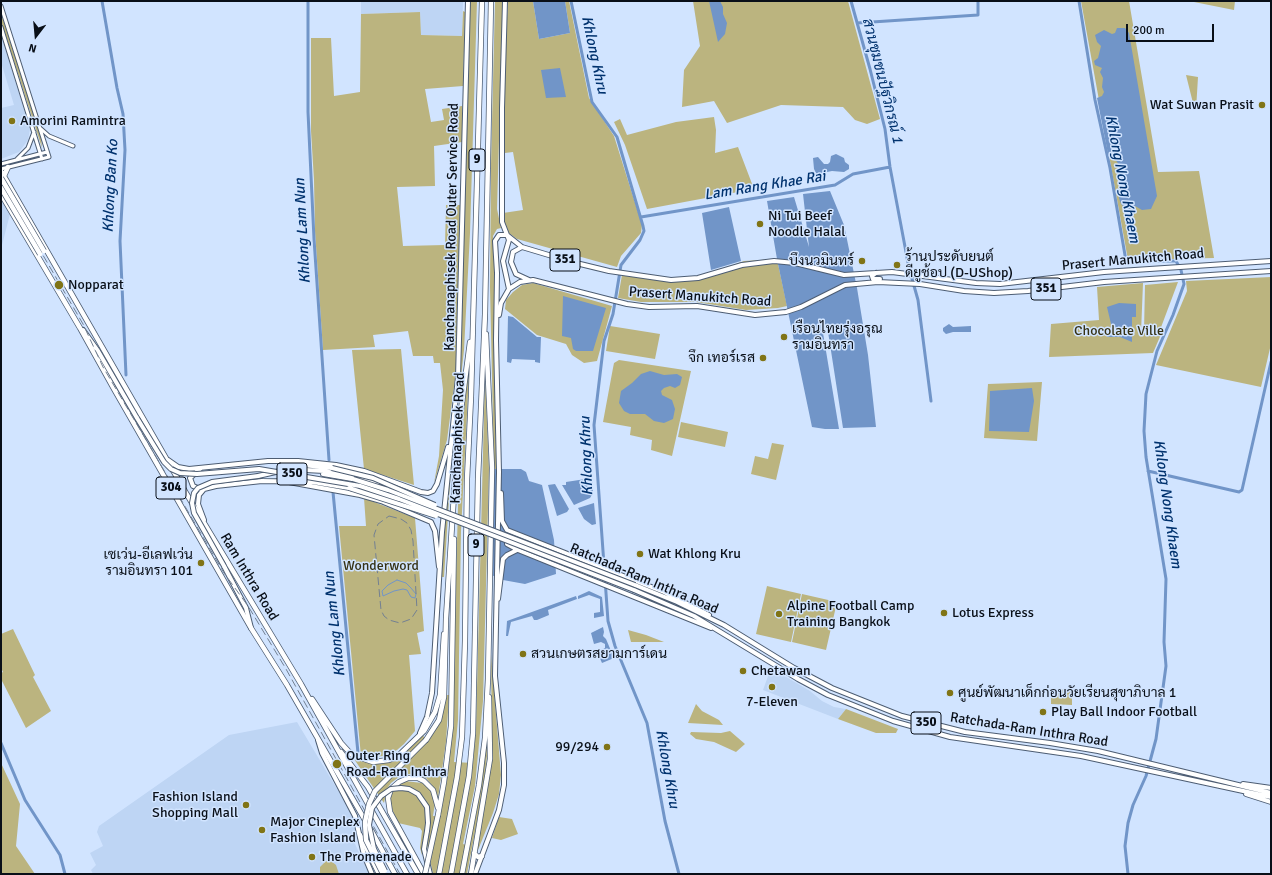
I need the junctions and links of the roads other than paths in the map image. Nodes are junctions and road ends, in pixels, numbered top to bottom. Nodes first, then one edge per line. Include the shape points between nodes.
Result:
1 (468, 1) edge
2 (482, 1) edge
3 (490, 1) edge
4 (505, 1) edge
5 (1, 6) edge
6 (1, 27) edge
7 (40, 128) junction
8 (34, 132) junction
9 (73, 146) dead end
10 (47, 152) junction
11 (40, 153) junction
12 (18, 159) junction
13 (42, 159) junction
14 (1, 164) edge
15 (8, 167) junction
16 (1, 170) edge
17 (3, 177) edge
18 (1, 188) edge
19 (1, 194) edge
20 (17, 198) junction
21 (7, 204) junction
22 (507, 235) junction
23 (522, 247) junction
24 (42, 252) junction
25 (1271, 261) edge
26 (1271, 271) edge
27 (1104, 272) junction
28 (876, 273) junction
29 (529, 280) junction
30 (1106, 282) junction
31 (914, 283) junction
32 (509, 289) junction
33 (496, 290) junction
34 (71, 293) junction
35 (506, 293) junction
36 (63, 298) junction
37 (485, 314) junction
38 (472, 318) junction
39 (497, 322) junction
40 (80, 328) junction
41 (451, 436) junction
42 (163, 452) junction
43 (152, 455) junction
44 (167, 460) junction
45 (268, 461) junction
46 (201, 468) junction
47 (287, 469) junction
48 (499, 472) junction
49 (180, 480) junction
50 (289, 482) junction
51 (170, 486) junction
52 (405, 486) junction
53 (204, 490) junction
54 (186, 492) junction
55 (421, 492) junction
56 (177, 498) junction
57 (453, 508) junction
58 (417, 516) junction
59 (459, 517) junction
60 (502, 519) junction
61 (497, 524) junction
62 (205, 525) junction
63 (469, 526) junction
64 (517, 534) junction
65 (518, 550) junction
66 (573, 555) junction
67 (496, 560) junction
68 (502, 563) junction
69 (571, 571) junction
70 (440, 576) junction
71 (495, 583) junction
72 (635, 587) junction
73 (446, 618) junction
74 (724, 625) junction
75 (251, 628) junction
76 (722, 633) junction
77 (488, 679) junction
78 (300, 684) junction
79 (317, 738) junction
80 (417, 738) junction
81 (334, 743) junction
82 (1229, 782) junction
83 (1271, 788) edge
84 (1235, 790) junction
85 (1271, 793) edge
86 (1271, 797) edge
87 (1271, 802) edge
88 (438, 813) junction
89 (360, 835) junction
90 (474, 853) junction
91 (482, 856) junction
92 (385, 873) edge
93 (372, 874) edge
94 (379, 874) edge
95 (395, 874) edge
96 (406, 874) edge
97 (418, 874) edge
98 (424, 874) edge
99 (430, 874) edge
100 (439, 874) edge
101 (451, 874) edge
102 (463, 874) edge
103 (471, 874) edge
104 (475, 874) edge

1 - 41 main road, Kanchanaphisek Road Outer Service Road via 459,359
2 - 38 highway, Kanchanaphisek Road / 9
3 - 37 highway, Kanchanaphisek Road / 9
4 - 22 main road via 502,222
5 - 7 street
6 - 8 street
7 - 9 street via 49,136
7 - 10 street
8 - 11 street
8 - 12 street via 28,148
10 - 11 street
10 - 13 street via 49,158
11 - 12 street
11 - 13 street
12 - 14 street
13 - 15 street
15 - 16 street
15 - 17 highway
16 - 17 highway, Ram Inthra Road / 304
17 - 20 highway, Ram Inthra Road / 304
17 - 24 highway, Ram Inthra Road / 304, bridge
18 - 24 highway, Ram Inthra Road / 304, bridge
19 - 21 highway, Ram Inthra Road / 304
20 - 21 highway
20 - 34 highway, Ram Inthra Road / 304
21 - 36 highway, Ram Inthra Road / 304
22 - 23 main road, Prasert Manukitch Road / 351
22 - 32 main road via 508,243 503,261
22 - 33 main road via 501,234 496,239
23 - 28 main road, Prasert Manukitch Road / 351 via 609,271 671,280 707,276 742,265 776,261 844,275
23 - 29 main road via 516,249 512,255 512,267 518,276
24 - 34 highway, Ram Inthra Road / 304
24 - 36 highway, Ram Inthra Road / 304
25 - 27 main road, Prasert Manukitch Road / 351
26 - 30 main road, Prasert Manukitch Road / 351
27 - 28 main road, Prasert Manukitch Road / 351 via 1000,284 912,274
27 - 30 main road
28 - 31 main road via 872,276 873,279
29 - 31 main road, Prasert Manukitch Road / 351 via 627,304 697,306 755,315 786,312 845,285 878,282
29 - 32 main road
30 - 31 main road, Prasert Manukitch Road / 351 via 994,293
32 - 35 main road
33 - 35 main road via 501,294
33 - 39 main road
34 - 42 highway, Ram Inthra Road / 304
35 - 39 main road
36 - 40 highway, Ram Inthra Road / 304
37 - 71 highway, bridge
37 - 101 highway, Kanchanaphisek Road / 9 via 478,478 473,733 469,776
38 - 57 highway via 458,433
38 - 100 highway, Kanchanaphisek Road / 9 via 466,479 462,737
39 - 48 main road
40 - 43 highway, Ram Inthra Road / 304
40 - 63 main road, Ratchada-Ram Inthra Road / 350, bridge via 98,350 137,418 171,469 180,473 197,474 259,469 330,480 376,491
41 - 55 main road via 436,488 431,492
41 - 70 main road, Kanchanaphisek Road Outer Service Road
42 - 43 highway via 160,456
42 - 44 highway, Ram Inthra Road / 304
43 - 51 highway, Ram Inthra Road / 304
44 - 46 main road, Ratchada-Ram Inthra Road / 350 via 181,468
44 - 49 highway, Ram Inthra Road / 304
45 - 46 main road, Ratchada-Ram Inthra Road / 350
45 - 52 main road via 298,460 336,465 364,471
45 - 59 main road, Ratchada-Ram Inthra Road / 350, bridge via 332,468 378,480
46 - 53 main road via 194,473 190,482 196,488
47 - 52 main road via 332,472
47 - 59 main road, Ratchada-Ram Inthra Road / 350, bridge via 352,479
47 - 75 main road, Ratchada-Ram Inthra Road / 350, bridge via 212,482 198,488 194,494 194,513 246,608
48 - 60 main road
48 - 61 main road
49 - 51 highway
49 - 54 highway, Ram Inthra Road / 304
50 - 53 main road, Ratchada-Ram Inthra Road / 350 via 262,481 216,486
50 - 58 main road via 360,495
50 - 63 main road, Ratchada-Ram Inthra Road / 350, bridge via 313,482 349,488
51 - 56 highway, Ram Inthra Road / 304
52 - 55 main road
53 - 62 main road via 199,495 198,504
54 - 56 highway
54 - 62 highway, Ram Inthra Road / 304
55 - 58 main road via 428,504 426,510
56 - 75 highway, Ram Inthra Road / 304
57 - 73 highway
57 - 88 highway via 451,726
58 - 70 main road via 434,526
59 - 72 main road, Ratchada-Ram Inthra Road / 350, bridge
60 - 61 main road via 498,517
60 - 64 main road via 505,528
61 - 67 main road, bridge
62 - 78 highway, Ram Inthra Road / 304
63 - 72 main road, Ratchada-Ram Inthra Road / 350, bridge
64 - 65 main road, bridge via 510,535 506,542 508,546
64 - 66 main road
65 - 68 main road via 507,555
65 - 69 main road
66 - 69 main road via 579,566
66 - 74 main road via 678,598
67 - 68 main road via 499,564
67 - 71 main road
68 - 71 main road
69 - 76 main road
70 - 80 main road, Kanchanaphisek Road Outer Service Road via 431,700 425,723
71 - 77 highway
71 - 91 main road via 496,697 504,785 499,810
72 - 74 main road, Ratchada-Ram Inthra Road / 350 via 677,602
72 - 76 main road, Ratchada-Ram Inthra Road / 350 via 681,609
73 - 80 highway via 440,695 433,717
73 - 92 highway, bridge via 443,705 435,728 376,792 369,804 365,822 366,840
74 - 82 main road, Ratchada-Ram Inthra Road / 350 via 810,677 861,701 902,716 965,732 1062,744
75 - 79 highway, Ram Inthra Road / 304
76 - 84 main road, Ratchada-Ram Inthra Road / 350 via 813,687 893,721 970,741 1067,754
77 - 90 highway via 490,759
77 - 102 highway via 484,749
78 - 80 highway via 341,743 356,757 373,762 389,760 403,752
78 - 81 highway, Ram Inthra Road / 304
79 - 89 main road via 322,753 353,810
79 - 95 highway, Ram Inthra Road / 304
81 - 96 highway, Ram Inthra Road / 304
81 - 97 highway via 368,787
82 - 83 main road, Ratchada-Ram Inthra Road / 350
82 - 85 main road, Ratchada-Ram Inthra Road / 350
84 - 86 main road, Ratchada-Ram Inthra Road / 350
84 - 87 main road, Ratchada-Ram Inthra Road / 350
88 - 98 highway, bridge
88 - 98 highway via 433,790 418,778 403,780 389,793 387,804 390,812
89 - 93 main road via 364,855
89 - 94 highway
90 - 91 highway via 478,857
90 - 103 highway
91 - 104 main road
92 - 99 main road, bridge via 374,849 369,825 372,808 381,796 396,788 409,789 418,794 426,807 428,817 424,849

